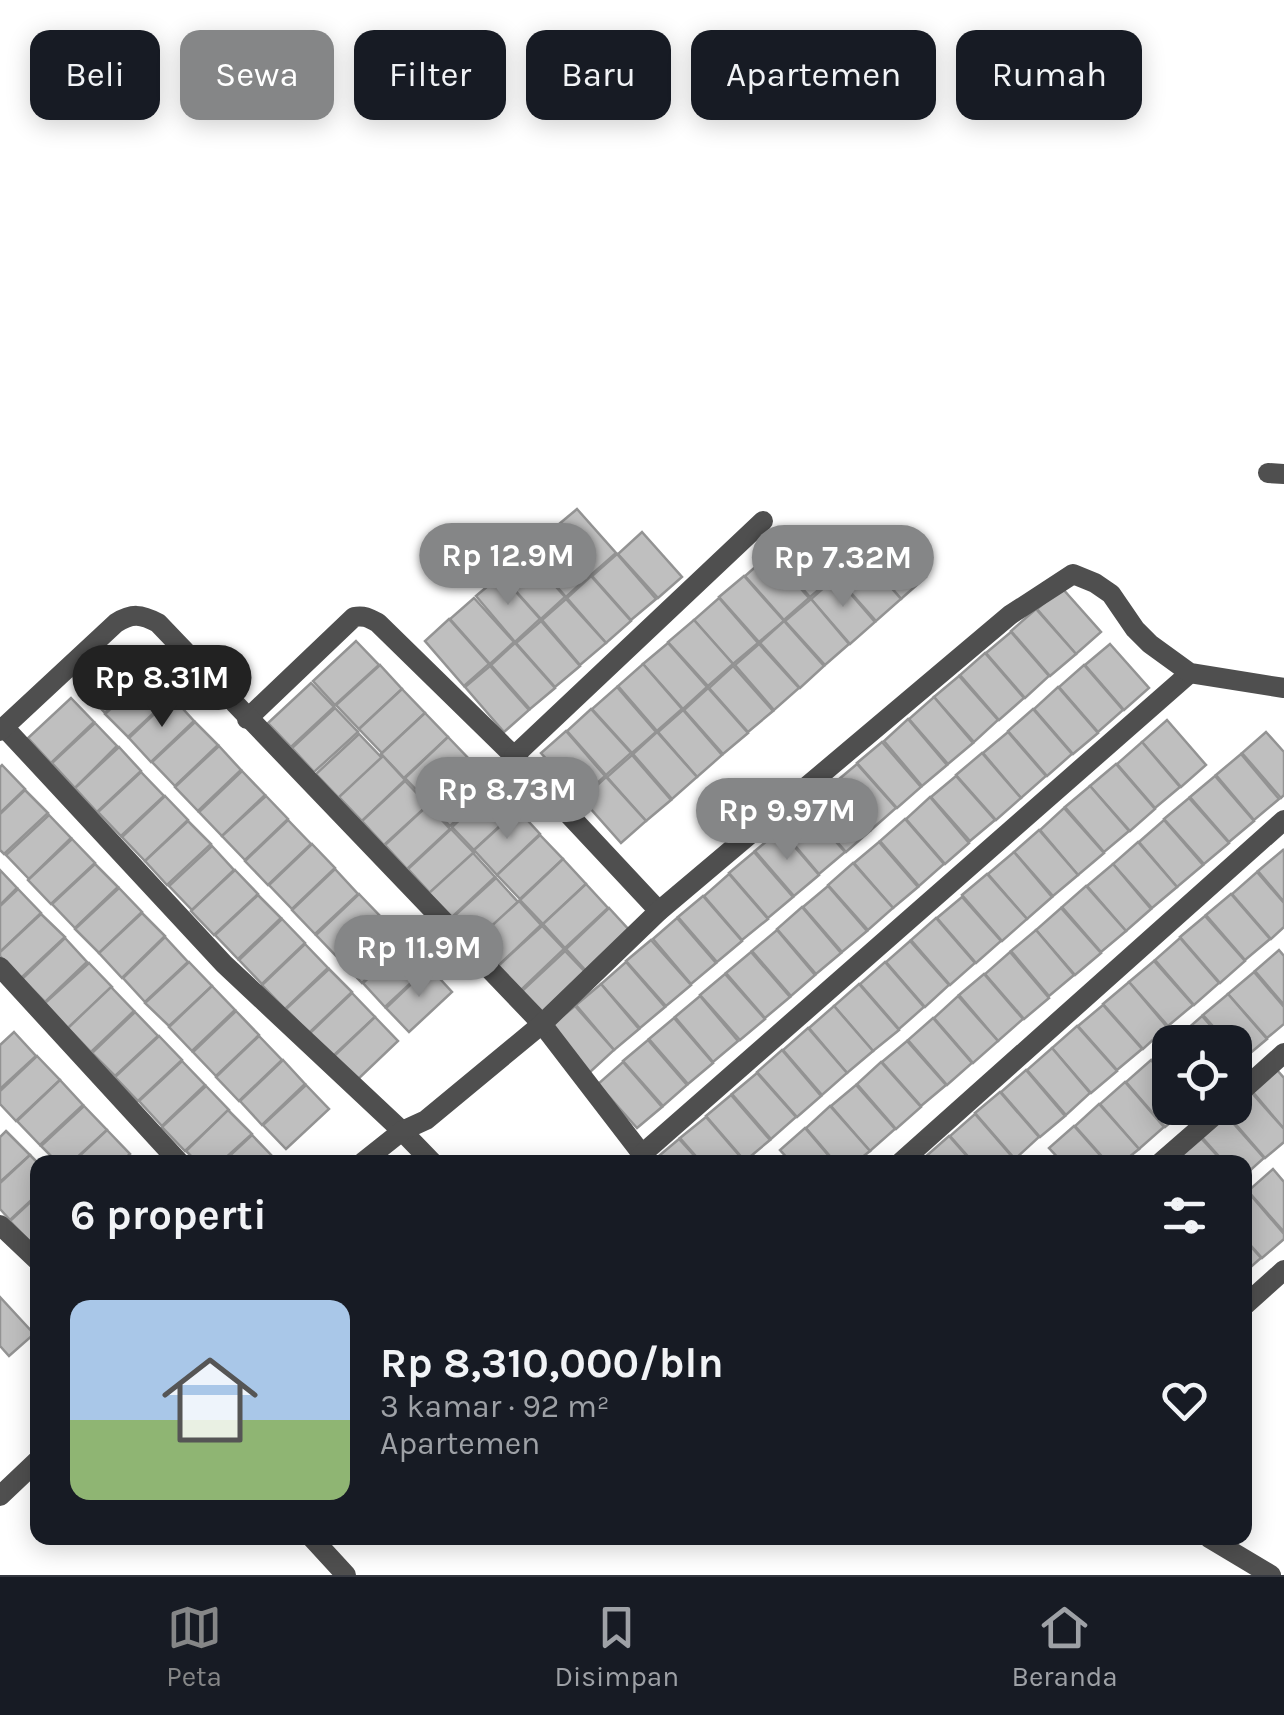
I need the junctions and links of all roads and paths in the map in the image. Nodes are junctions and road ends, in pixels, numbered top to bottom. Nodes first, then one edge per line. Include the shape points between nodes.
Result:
1 (763, 521) dead end
2 (1190, 673) junction
3 (1284, 688) edge
4 (248, 719) junction
5 (2, 729) edge
6 (514, 756) junction
7 (1284, 820) edge
8 (660, 911) junction
9 (0, 968) edge
10 (542, 1024) junction
11 (1284, 1053) edge
12 (1252, 1082) edge
13 (1204, 1125) edge
14 (402, 1130) junction
15 (173, 1155) edge
16 (372, 1155) edge
17 (425, 1155) edge
18 (642, 1155) edge
19 (647, 1155) edge
20 (909, 1155) edge
21 (1170, 1155) edge
22 (5, 1239) edge
23 (30, 1256) edge
24 (1284, 1270) edge
25 (1252, 1299) edge
26 (30, 1468) edge
27 (0, 1496) edge
28 (318, 1545) edge
29 (1218, 1545) edge
30 (1257, 1572) edge
31 (346, 1575) edge

1 - 6 street
2 - 3 street
2 - 8 street via 1135,629 1111,594 1073,574 1010,615
2 - 19 street
4 - 5 street via 158,623 128,615
4 - 6 street via 362,616 378,623
4 - 10 street
5 - 14 street via 224,964
6 - 8 street
7 - 20 street
8 - 10 street
9 - 15 street
10 - 14 street via 426,1120
10 - 18 street
11 - 12 street
13 - 21 street
14 - 16 street
14 - 17 street
22 - 23 street
24 - 25 street
26 - 27 street
28 - 31 street
29 - 30 street

